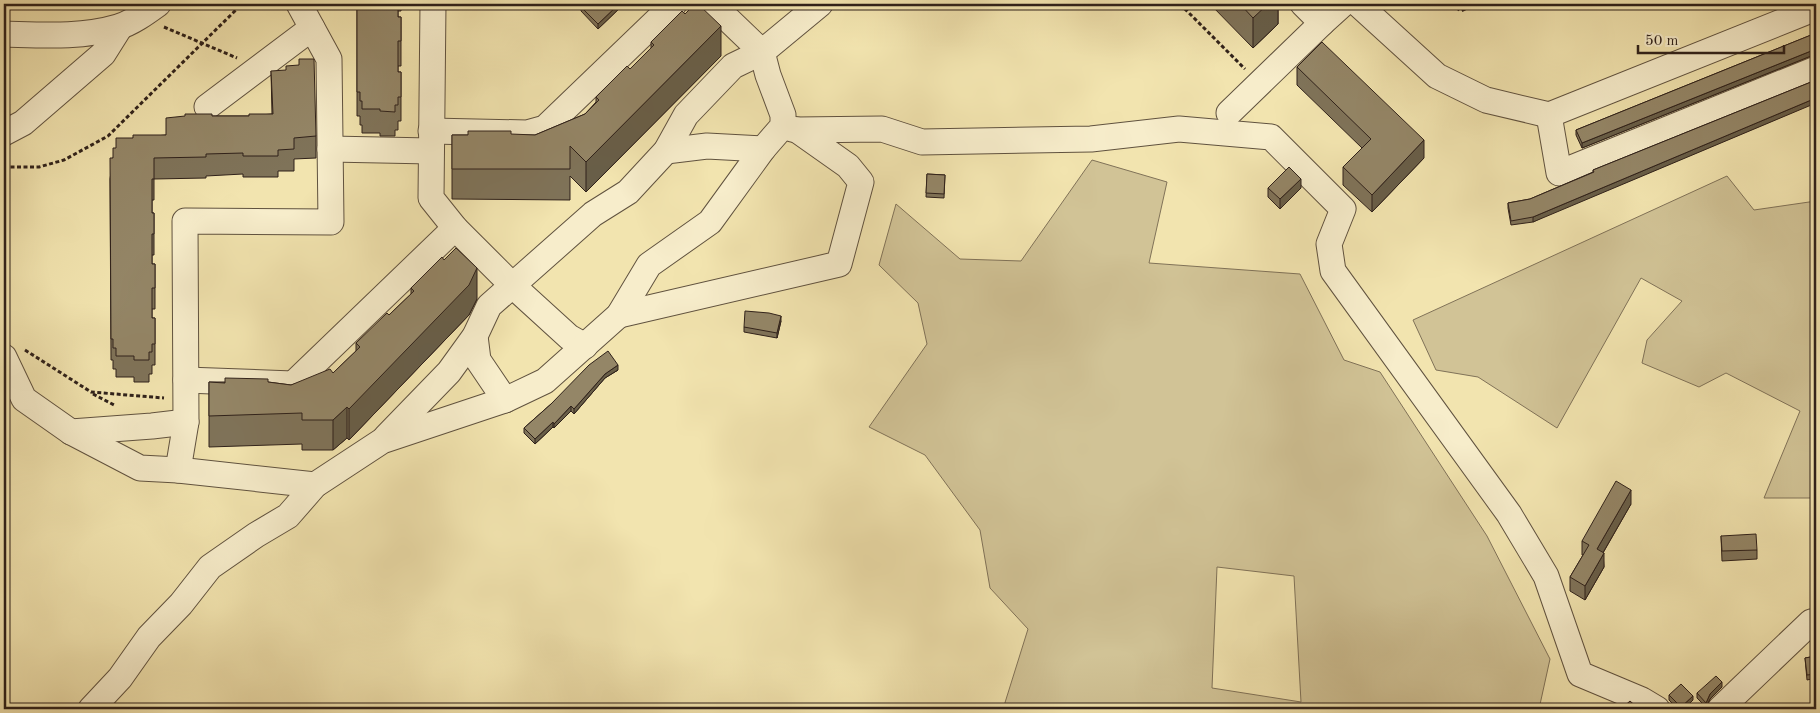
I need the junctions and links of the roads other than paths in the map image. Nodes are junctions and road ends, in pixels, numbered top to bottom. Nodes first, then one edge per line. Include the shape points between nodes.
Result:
1 (158, 4) edge
2 (299, 4) edge
3 (433, 4) edge
4 (674, 4) edge
5 (712, 4) edge
6 (820, 4) edge
7 (1303, 4) edge
8 (1343, 4) edge
9 (1358, 4) edge
10 (1815, 7) edge
11 (1322, 24) junction
12 (120, 27) junction
13 (312, 28) junction
14 (4, 34) edge
15 (762, 52) junction
16 (1816, 69) edge
17 (206, 107) dead end
18 (1229, 112) dead end
19 (1549, 115) junction
20 (790, 128) junction
21 (4, 133) edge
22 (431, 141) junction
23 (330, 149) junction
24 (763, 149) junction
25 (666, 151) junction
26 (455, 228) junction
27 (513, 286) junction
28 (618, 315) junction
29 (475, 336) junction
30 (585, 346) junction
31 (12, 352) edge
32 (186, 400) junction
33 (505, 400) junction
34 (71, 432) junction
35 (382, 441) junction
36 (178, 470) junction
37 (315, 485) junction
38 (1816, 621) edge
39 (91, 709) edge
40 (1657, 709) edge
41 (1720, 709) edge

1 - 12 street
2 - 13 street
3 - 22 street
4 - 22 street via 545,128 527,133
5 - 15 street
6 - 15 street
7 - 11 street
8 - 11 street
9 - 19 street via 1437,76 1486,100
10 - 19 street
11 - 18 street
12 - 14 street via 74,35
12 - 21 street via 103,54 23,123
13 - 17 street
13 - 23 street via 329,59
15 - 20 street
15 - 25 street via 733,66 686,115
16 - 19 street via 1558,173
20 - 24 street
20 - 28 street via 848,166 861,182 839,264
20 - 40 street via 882,128 922,142 1091,139 1179,129 1271,137 1343,209 1329,244 1333,271 1510,514 1546,576 1580,674
22 - 23 street
22 - 26 street via 431,198
23 - 32 street via 331,222 185,221
24 - 25 street via 707,146
24 - 28 street via 710,222 648,265
25 - 27 street via 628,192 593,214
26 - 27 street
26 - 32 street via 293,384
27 - 29 street via 489,306
27 - 30 street via 569,337
28 - 30 street
29 - 33 street via 478,360
29 - 35 street via 449,372
30 - 33 street via 545,381
31 - 34 street via 24,399
32 - 34 street via 152,426
32 - 36 street
33 - 35 street
34 - 36 street via 140,468
35 - 37 street
36 - 37 street
37 - 39 street via 288,516 210,567
38 - 41 street via 1811,622

